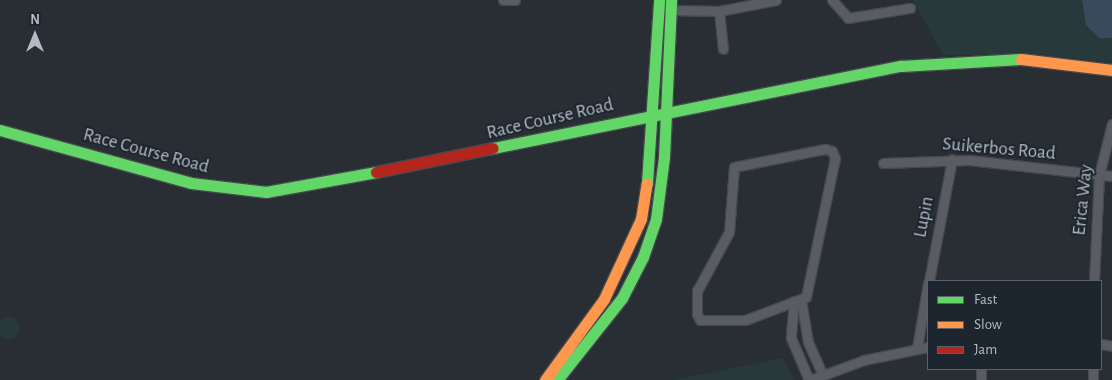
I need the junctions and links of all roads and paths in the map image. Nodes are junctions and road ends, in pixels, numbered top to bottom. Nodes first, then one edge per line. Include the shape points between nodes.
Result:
1 (502, 0) edge
2 (514, 0) edge
3 (659, 0) edge
4 (776, 0) edge
5 (832, 0) edge
6 (671, 5) edge
7 (910, 8) dead end
8 (719, 11) junction
9 (723, 49) dead end
10 (1112, 70) edge
11 (666, 111) junction
12 (652, 114) junction
13 (1112, 124) edge
14 (0, 130) edge
15 (952, 159) junction
16 (883, 163) dead end
17 (1099, 175) junction
18 (1112, 176) edge
19 (928, 280) edge
20 (1094, 280) edge
21 (927, 288) edge
22 (798, 301) junction
23 (927, 347) edge
24 (917, 348) junction
25 (815, 379) edge
26 (545, 380) edge
27 (557, 380) edge

1 - 2 street
3 - 12 main road
4 - 8 street
5 - 7 street via 848,18
6 - 8 street
6 - 11 main road
8 - 9 street
10 - 11 main road, Race Course Road via 1010,58 935,62
11 - 12 main road, Race Course Road
11 - 27 main road via 660,194 656,219 643,257 622,298
12 - 14 main road, Race Course Road via 464,156 266,192 191,183
12 - 26 main road via 648,188 631,246 600,305
13 - 17 street, Erica Way
15 - 16 street, Suikerbos Road
15 - 17 street, Suikerbos Road
15 - 19 street, Lupin
17 - 18 street, Suikerbos Road
17 - 20 street, Erica Way
21 - 24 street, Lupin
22 - 22 street via 807,295 835,158 829,149 734,167 729,232 696,294 697,316 707,322 744,320
22 - 25 street
22 - 25 street via 791,338
23 - 24 street
24 - 25 street via 864,360

